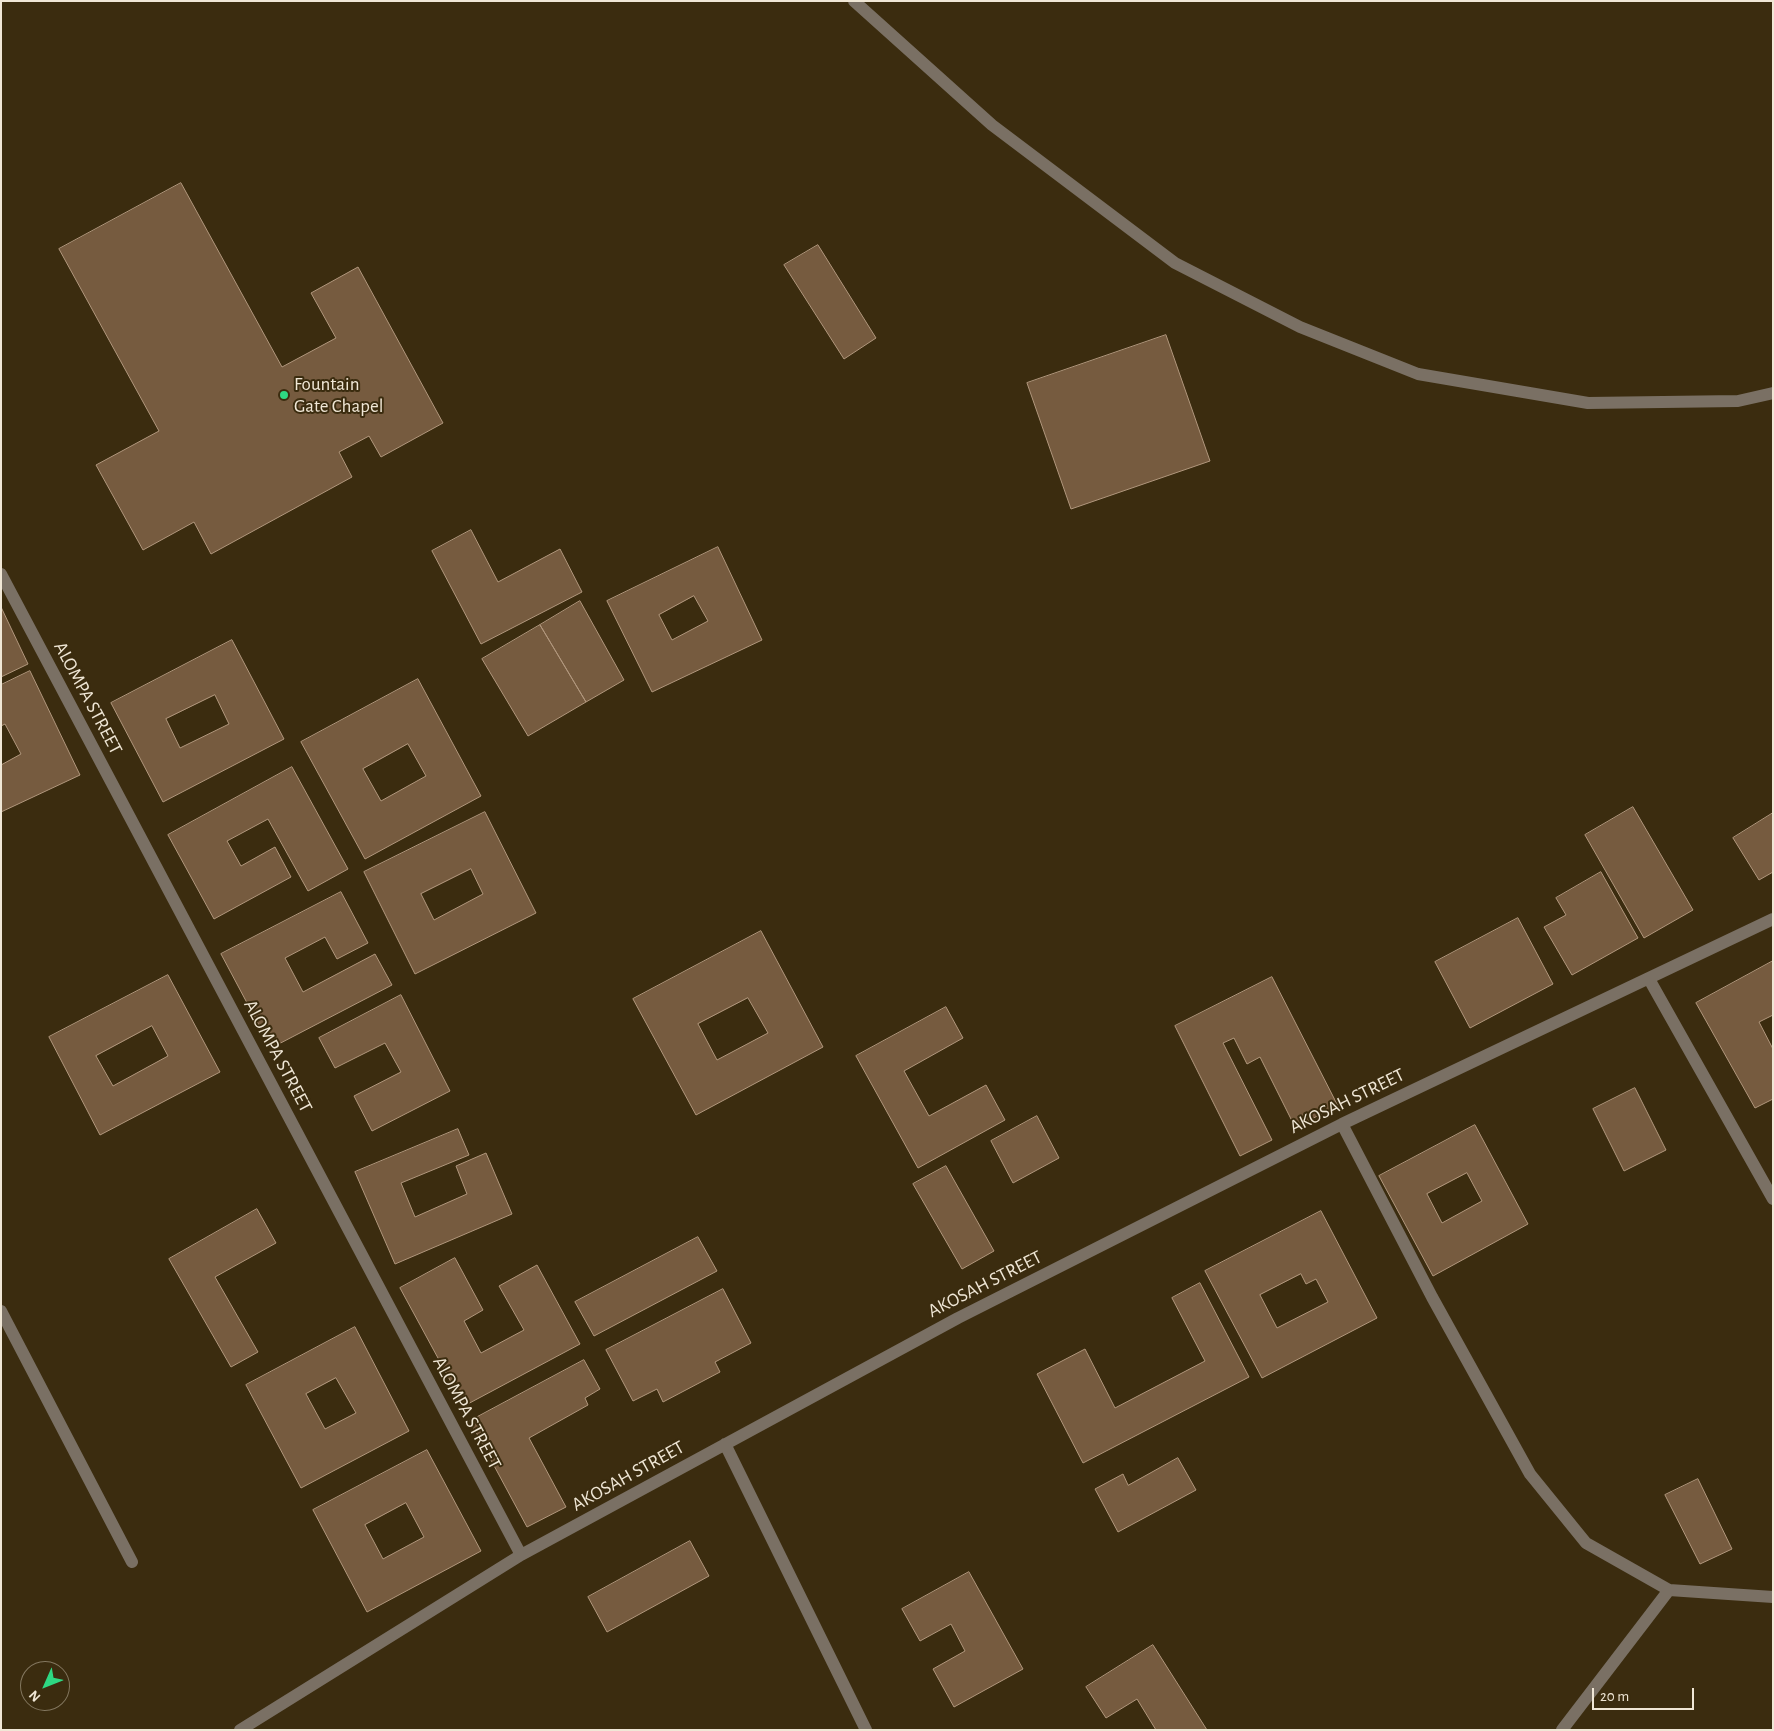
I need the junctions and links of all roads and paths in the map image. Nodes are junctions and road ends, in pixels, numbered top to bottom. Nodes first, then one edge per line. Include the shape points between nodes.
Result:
1 (854, 1) edge
2 (1773, 393) edge
3 (1, 574) edge
4 (1773, 919) edge
5 (1649, 979) junction
6 (1342, 1124) junction
7 (1773, 1199) edge
8 (1, 1311) edge
9 (725, 1444) junction
10 (521, 1555) junction
11 (132, 1562) dead end
12 (1669, 1590) junction
13 (1773, 1597) edge
14 (240, 1730) edge
15 (866, 1730) edge
16 (1562, 1730) edge

1 - 2 street via 992,125 1175,263 1300,327 1418,374 1588,403 1738,401
3 - 10 street, ALOMPA STREET
4 - 5 street, AKOSAH STREET
5 - 6 street, AKOSAH STREET
5 - 7 street
6 - 9 street, AKOSAH STREET via 958,1318
6 - 12 street via 1432,1297 1530,1474 1586,1543
8 - 11 street
9 - 10 street, AKOSAH STREET
9 - 15 street
10 - 14 street, AKOSAH STREET
12 - 13 street
12 - 16 street

